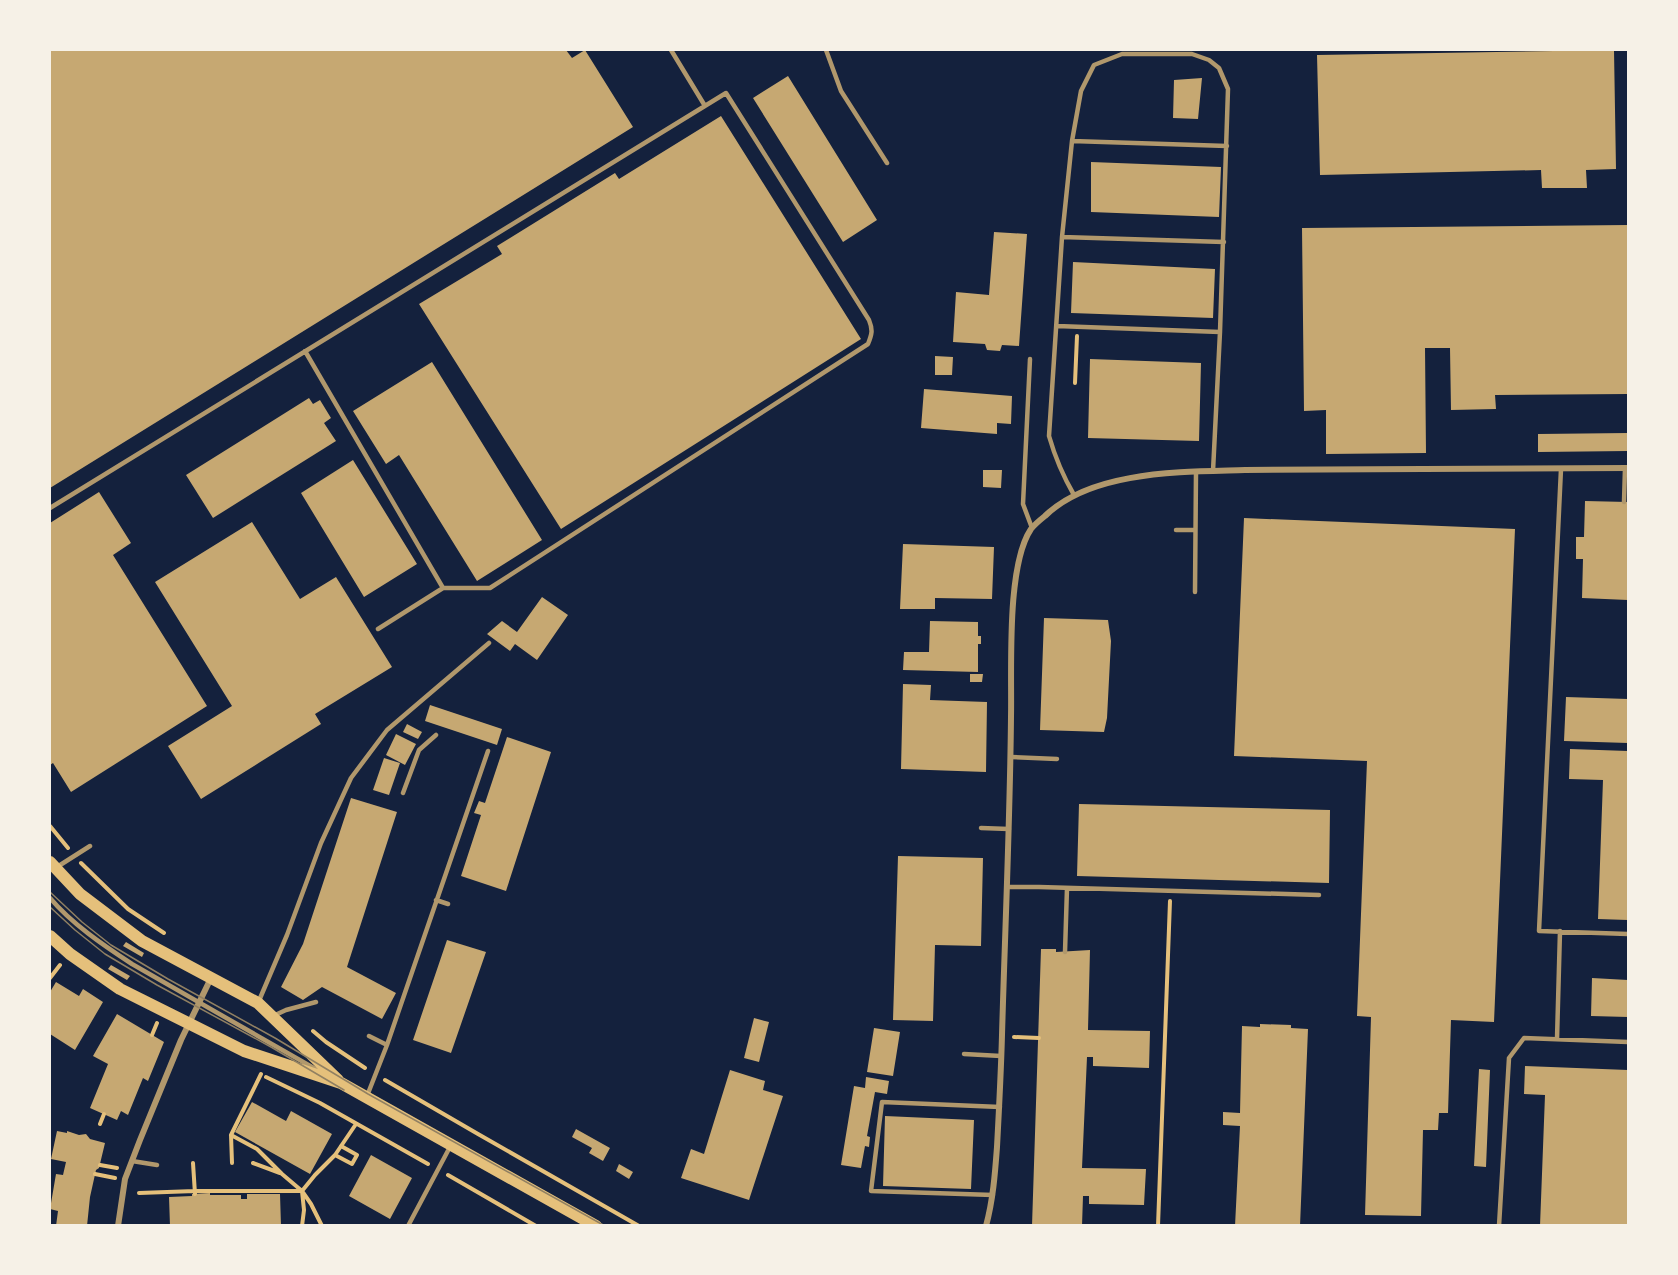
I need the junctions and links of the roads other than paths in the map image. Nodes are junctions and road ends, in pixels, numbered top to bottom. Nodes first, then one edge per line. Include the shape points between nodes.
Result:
1 (671, 50) edge
2 (826, 50) edge
3 (705, 106) junction
4 (1072, 141) junction
5 (1227, 146) junction
6 (887, 163) dead end
7 (1062, 237) junction
8 (1224, 242) junction
9 (1057, 326) junction
10 (1220, 332) junction
11 (305, 351) junction
12 (1030, 358) dead end
13 (1627, 468) edge
14 (1560, 469) junction
15 (1213, 471) junction
16 (1196, 472) junction
17 (1074, 495) junction
18 (1624, 502) dead end
19 (50, 507) edge
20 (1032, 528) junction
21 (1176, 530) dead end
22 (1195, 530) junction
23 (443, 588) junction
24 (1196, 592) dead end
25 (378, 629) dead end
26 (489, 643) dead end
27 (436, 735) dead end
28 (488, 751) dead end
29 (1011, 757) junction
30 (1057, 759) dead end
31 (409, 778) junction
32 (415, 780) dead end
33 (403, 793) dead end
34 (463, 796) dead end
35 (471, 799) junction
36 (981, 828) dead end
37 (1009, 829) junction
38 (90, 846) dead end
39 (52, 865) edge
40 (1007, 887) junction
41 (1067, 888) junction
42 (1319, 895) dead end
43 (50, 898) edge
44 (436, 900) junction
45 (448, 904) dead end
46 (1560, 932) junction
47 (1629, 934) edge
48 (50, 936) edge
49 (1065, 952) dead end
50 (211, 978) junction
51 (199, 1002) junction
52 (316, 1002) dead end
53 (258, 1003) junction
54 (273, 1016) junction
55 (189, 1024) junction
56 (369, 1036) dead end
57 (1557, 1039) junction
58 (1629, 1042) edge
59 (387, 1045) junction
60 (964, 1054) dead end
61 (1001, 1056) junction
62 (341, 1083) junction
63 (366, 1098) junction
64 (1000, 1107) junction
65 (451, 1145) junction
66 (132, 1161) junction
67 (157, 1165) dead end
68 (993, 1196) junction
69 (118, 1226) edge
70 (408, 1226) edge
71 (596, 1226) edge
72 (986, 1226) edge
73 (1499, 1226) edge

1 - 3 lane
2 - 6 lane via 841,91
3 - 11 lane
3 - 23 lane via 726,93 869,320 872,335 867,344 490,588
4 - 5 lane
4 - 5 lane via 1081,91 1094,65 1122,54 1192,54 1219,68 1228,89
4 - 7 lane
5 - 8 lane
7 - 8 lane
7 - 9 lane
8 - 10 lane
9 - 10 lane
9 - 17 lane via 1049,436
10 - 15 lane
11 - 19 lane
11 - 23 lane
12 - 20 lane via 1023,504
13 - 14 street
13 - 18 lane
14 - 15 street
14 - 46 lane via 1539,931
15 - 16 street
16 - 17 street via 1097,485
16 - 22 lane
17 - 20 street
20 - 29 street via 1016,569
21 - 22 lane
22 - 24 lane
23 - 25 lane
26 - 53 lane via 387,730 351,778
27 - 31 lane via 419,750
28 - 35 lane
29 - 30 lane
29 - 37 street
31 - 32 lane
31 - 33 lane
34 - 35 lane
35 - 44 lane
36 - 37 lane
37 - 40 street
38 - 39 lane
39 - 50 main road via 81,894 142,941
40 - 41 lane
40 - 61 street
41 - 42 lane
41 - 49 lane
43 - 51 lane via 109,949
44 - 45 lane
44 - 59 lane
46 - 47 lane
46 - 57 lane
48 - 55 main road via 120,989
50 - 51 street
50 - 53 main road
51 - 55 street
51 - 62 lane
52 - 54 lane
53 - 54 main road
54 - 62 main road
55 - 62 main road via 244,1051
55 - 66 street
56 - 59 lane
57 - 58 lane
57 - 73 lane via 1524,1038 1509,1058
59 - 63 lane
60 - 61 lane
61 - 64 street
62 - 63 main road
63 - 65 main road
64 - 68 street
64 - 68 lane via 882,1102 871,1191
65 - 70 lane
65 - 71 main road
66 - 67 lane
66 - 69 street via 125,1179
68 - 72 street

